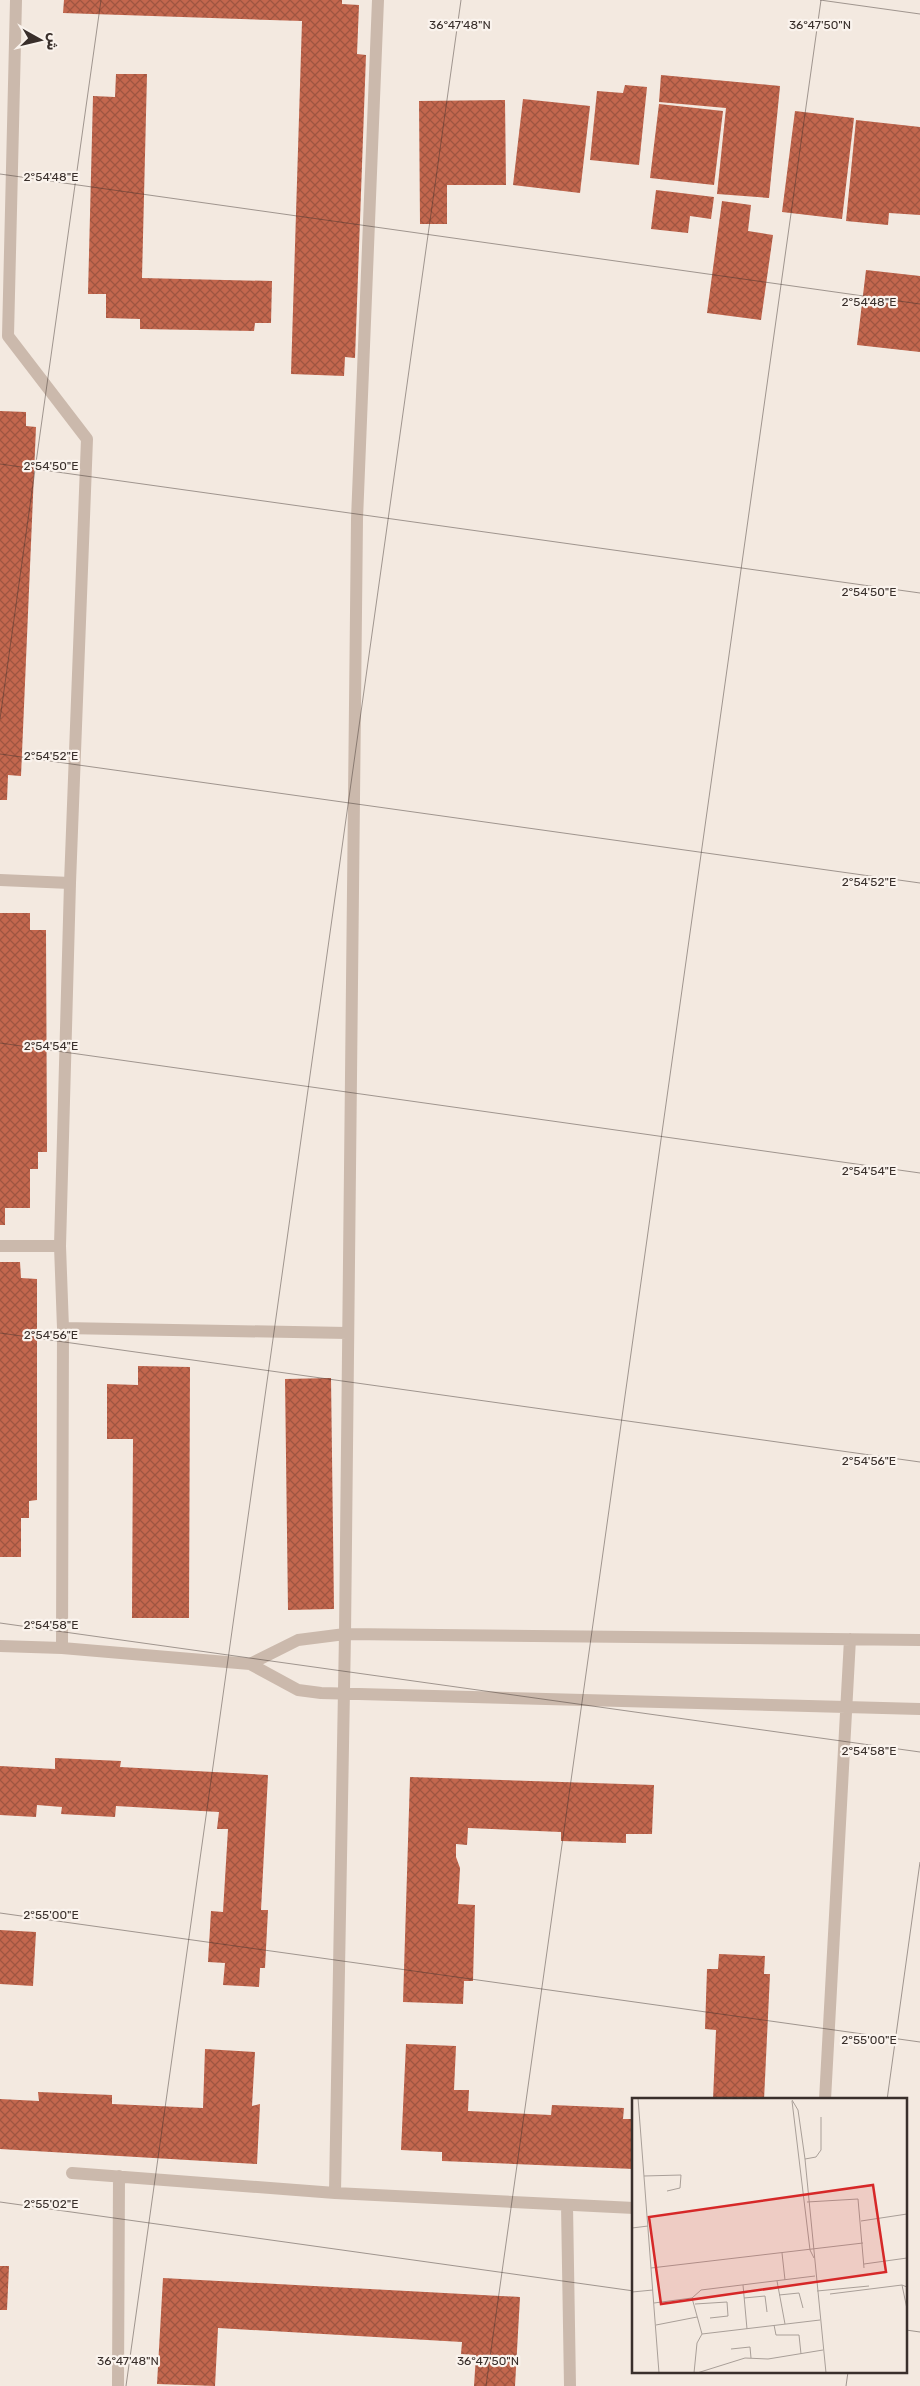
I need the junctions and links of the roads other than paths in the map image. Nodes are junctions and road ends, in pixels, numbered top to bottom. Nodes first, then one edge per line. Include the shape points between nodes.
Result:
1 (16, 0) edge
2 (378, 0) edge
3 (4, 338) edge
4 (0, 880) edge
5 (70, 883) junction
6 (0, 1246) edge
7 (60, 1246) junction
8 (63, 1328) junction
9 (347, 1333) junction
10 (345, 1634) junction
11 (850, 1640) junction
12 (920, 1640) edge
13 (0, 1646) edge
14 (62, 1648) junction
15 (250, 1664) junction
16 (343, 1694) junction
17 (846, 1707) junction
18 (920, 1709) edge
19 (826, 2098) edge
20 (72, 2173) dead end
21 (119, 2176) junction
22 (336, 2193) junction
23 (567, 2205) junction
24 (632, 2208) edge
25 (118, 2386) edge
26 (570, 2386) edge

1 - 3 street
2 - 9 street via 357,519
3 - 5 street via 87,439
4 - 5 street
5 - 7 street
6 - 7 street
7 - 8 street
8 - 9 street
8 - 14 street
9 - 10 street
10 - 11 street
10 - 15 street via 298,1640
10 - 16 street
11 - 12 street
11 - 17 street
13 - 14 street
14 - 15 street
15 - 16 street via 298,1690
16 - 17 street
16 - 22 street
17 - 18 street
17 - 19 street
20 - 21 street
21 - 22 street
21 - 25 street
22 - 23 street
23 - 24 street
23 - 26 street

